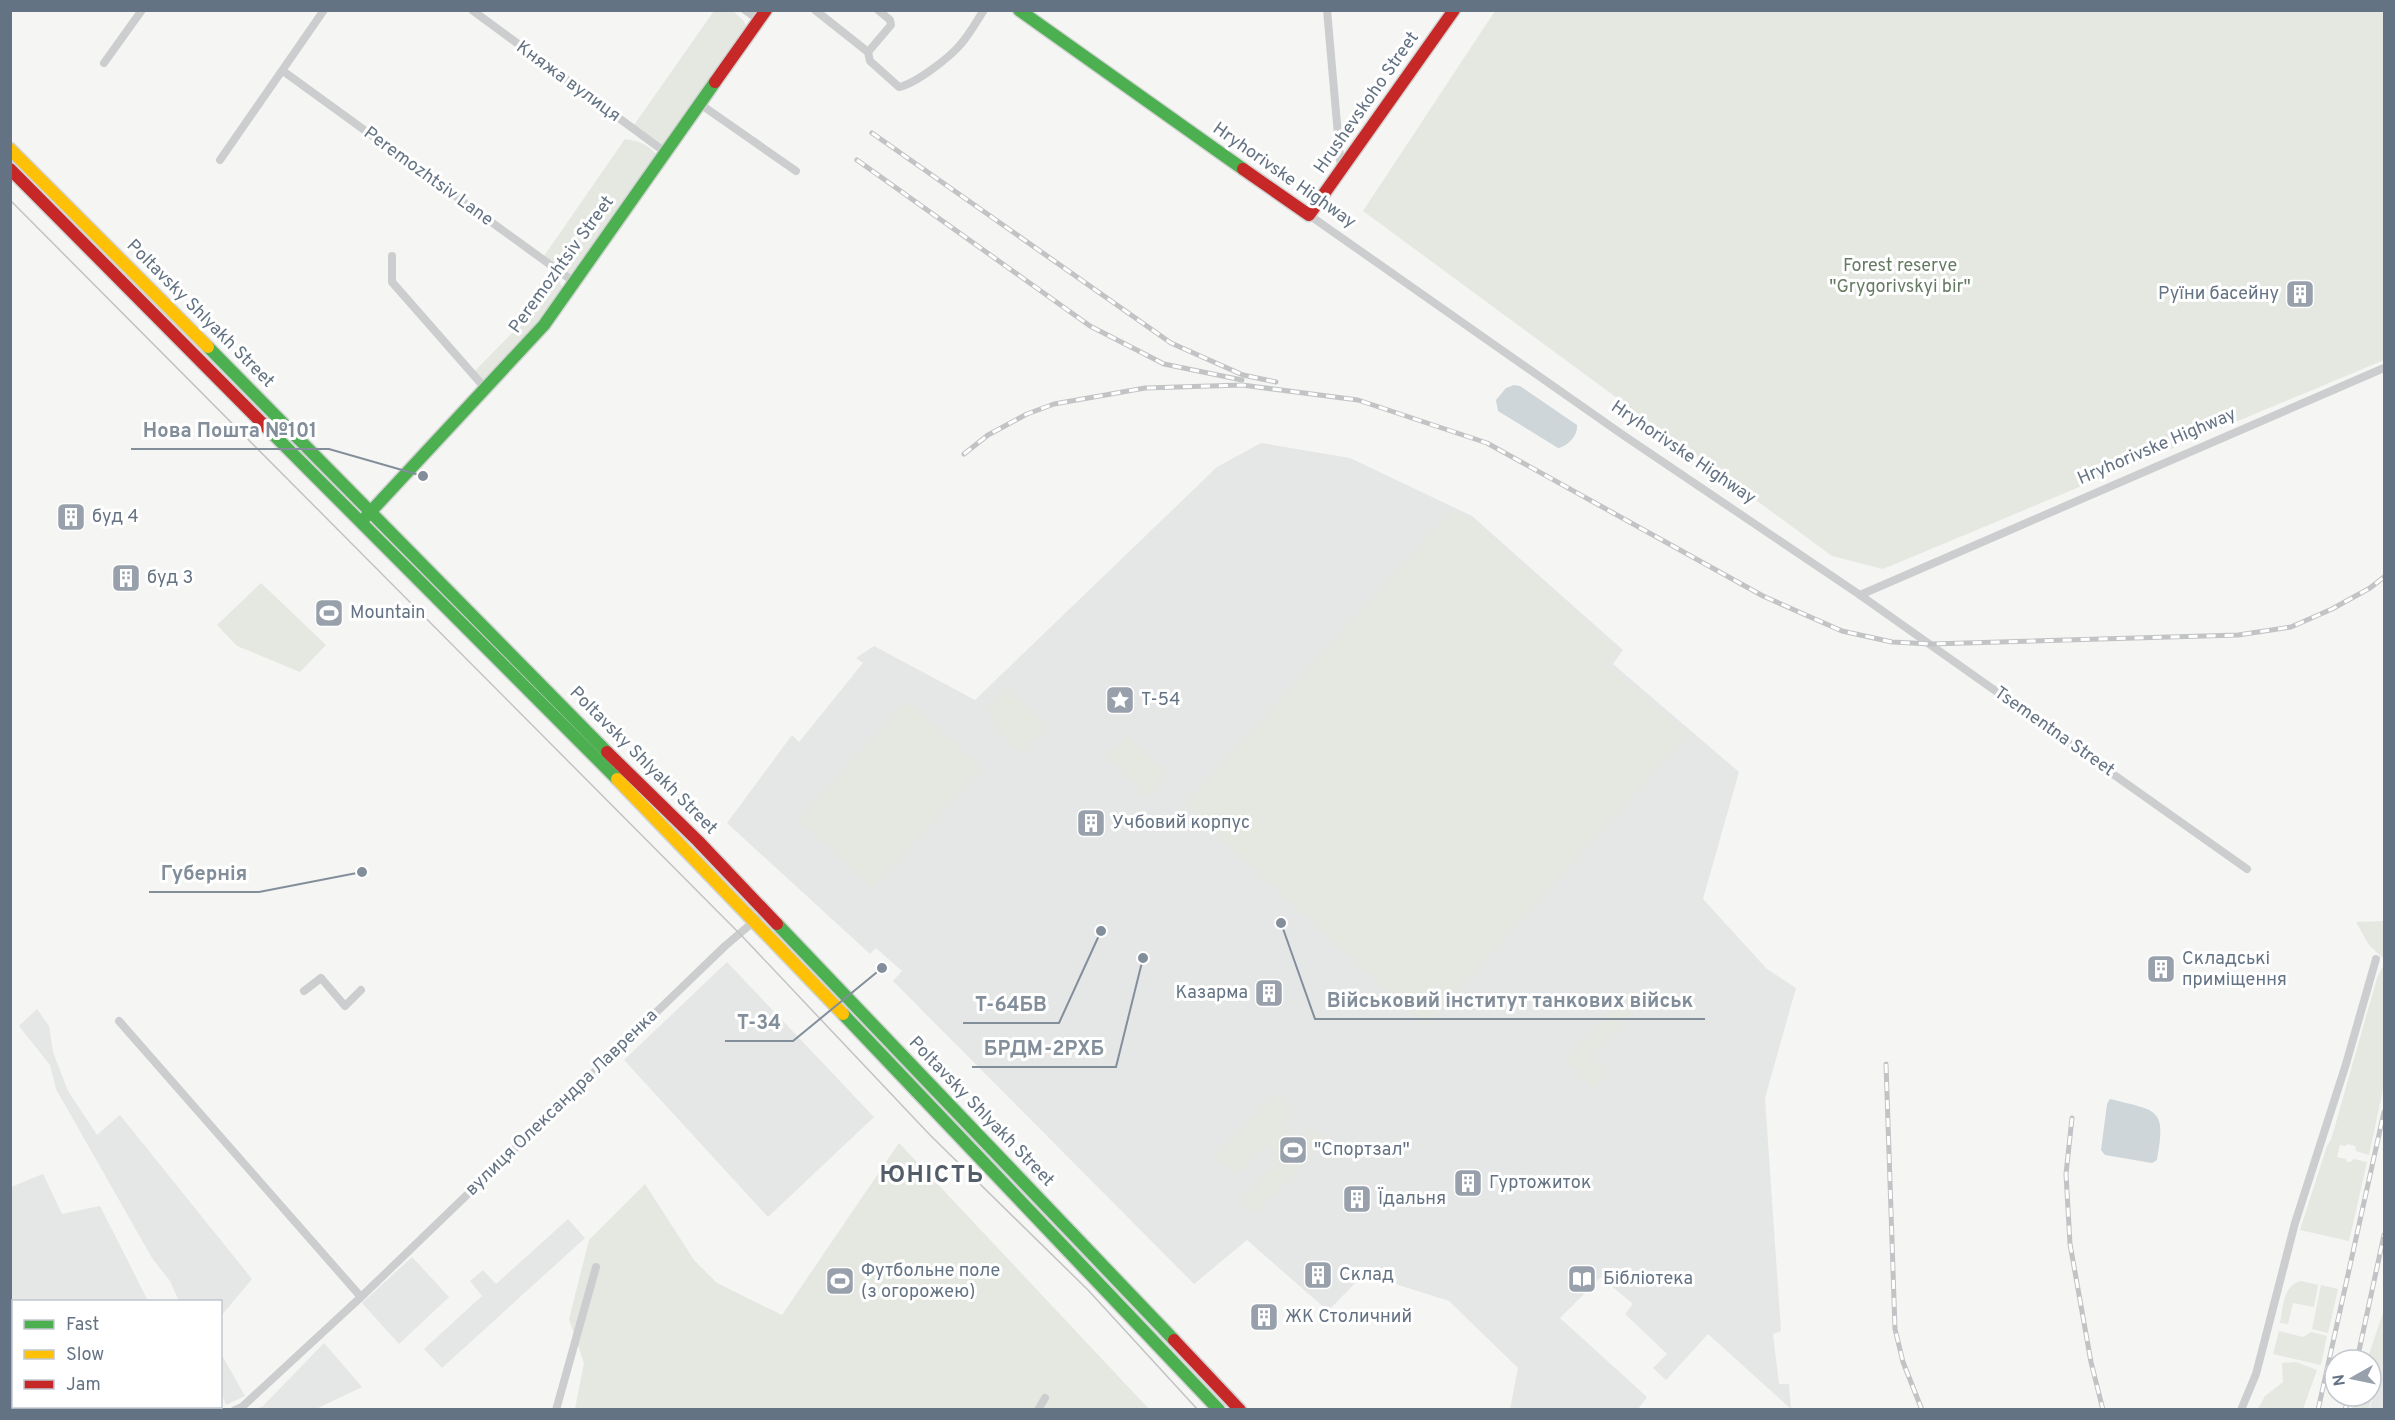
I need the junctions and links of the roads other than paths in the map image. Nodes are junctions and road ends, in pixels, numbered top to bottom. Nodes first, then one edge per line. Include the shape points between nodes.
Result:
1 (142, 10) edge
2 (324, 10) edge
3 (472, 10) edge
4 (745, 10) edge
5 (815, 10) edge
6 (878, 10) edge
7 (984, 10) edge
8 (1019, 10) edge
9 (1327, 10) edge
10 (1454, 10) edge
11 (762, 15) edge
12 (868, 52) junction
13 (104, 63) dead end
14 (283, 71) junction
15 (699, 104) junction
16 (10, 149) edge
17 (665, 152) junction
18 (220, 160) dead end
19 (10, 169) edge
20 (1341, 170) junction
21 (796, 171) dead end
22 (1309, 216) junction
23 (392, 256) dead end
24 (574, 282) junction
25 (2385, 368) edge
26 (485, 388) junction
27 (371, 511) junction
28 (362, 521) junction
29 (1860, 595) junction
30 (2247, 869) dead end
31 (765, 911) junction
32 (754, 921) junction
33 (2376, 958) dead end
34 (361, 990) dead end
35 (304, 992) dead end
36 (119, 1021) dead end
37 (596, 1267) dead end
38 (361, 1297) junction
39 (1045, 1398) dead end
40 (1217, 1407) edge
41 (235, 1410) edge
42 (556, 1410) edge
43 (1038, 1410) edge
44 (1240, 1410) edge
45 (2241, 1410) edge

1 - 13 street
2 - 14 street
3 - 17 street, Княжа вулиця
4 - 11 street
5 - 12 street
6 - 12 street via 891,25
7 - 12 street via 960,45 903,86 896,85 870,61
8 - 22 main road, Hryhorivske Highway
9 - 20 street
10 - 20 main road, Hrushevskoho Street
11 - 15 main road, Peremozhtsiv Street
14 - 18 street
14 - 24 street, Peremozhtsiv Lane
15 - 17 main road, Peremozhtsiv Street
15 - 21 street
16 - 27 main road, Poltavsky Shlyakh Street
17 - 24 main road, Peremozhtsiv Street
19 - 28 main road, Poltavsky Shlyakh Street
20 - 22 main road, Hrushevskoho Street
22 - 29 street, Hryhorivske Highway
23 - 26 street via 392,282
24 - 26 main road, Peremozhtsiv Street via 544,325
25 - 29 street, Hryhorivske Highway
26 - 27 main road, Peremozhtsiv Street
27 - 28 main road, Peremozhtsiv Street
27 - 31 main road, Poltavsky Shlyakh Street
28 - 32 main road, Poltavsky Shlyakh Street
29 - 30 street, Tsementna Street
31 - 32 street, вулиця Олександра Лавренка
31 - 44 main road, Poltavsky Shlyakh Street
32 - 38 street, вулиця Олександра Лавренка
32 - 40 main road, Poltavsky Shlyakh Street
33 - 45 street via 2295,1223 2256,1374
34 - 35 street via 345,1006 321,978
36 - 38 street
37 - 42 street
38 - 41 street, вулиця Олександра Лавренка
39 - 43 street

